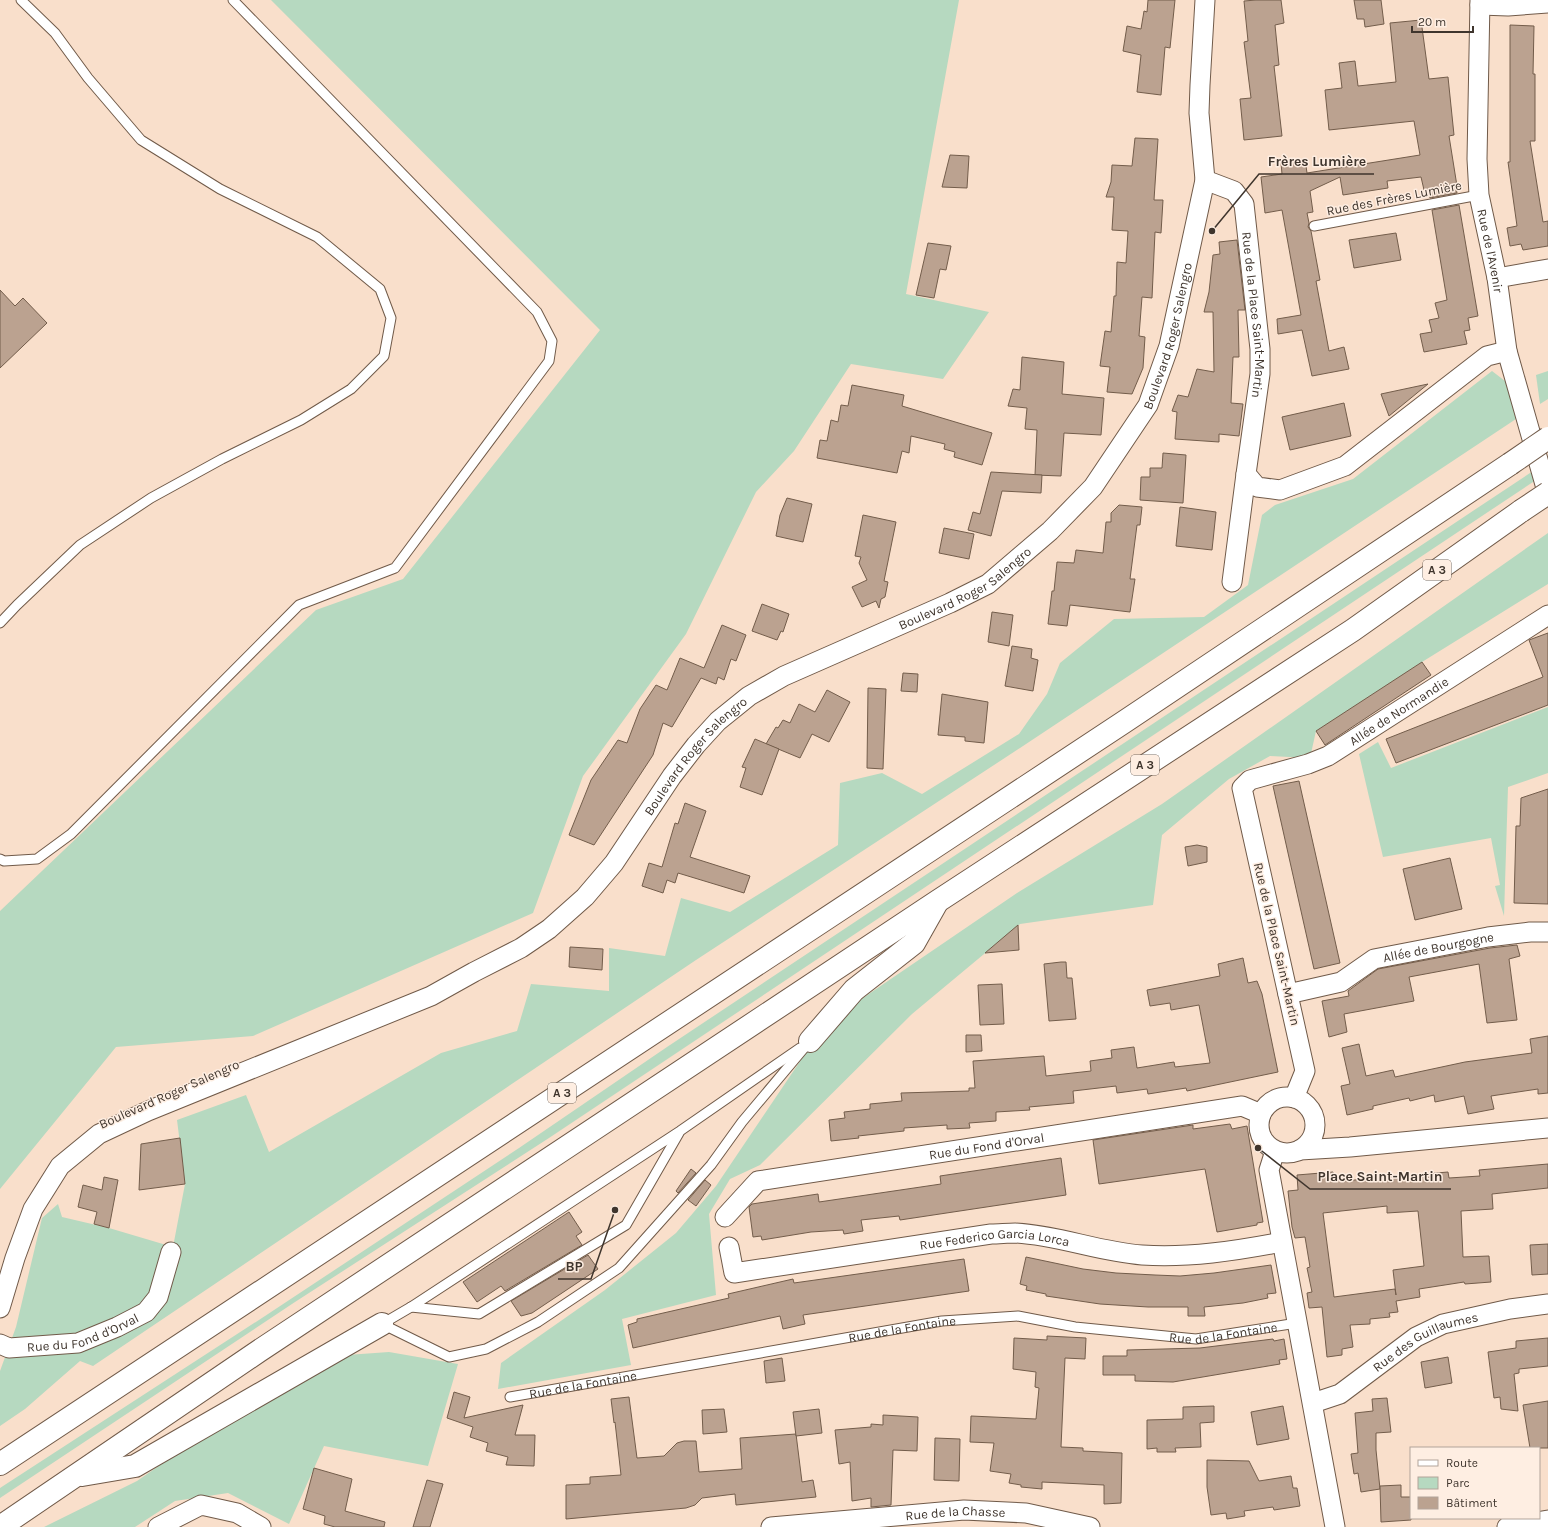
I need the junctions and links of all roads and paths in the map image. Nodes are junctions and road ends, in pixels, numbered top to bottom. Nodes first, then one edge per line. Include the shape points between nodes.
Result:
1 (21, 0) edge
2 (233, 0) edge
3 (1205, 0) edge
4 (1480, 3) edge
5 (1548, 3) edge
6 (1204, 180) junction
7 (1479, 195) junction
8 (1314, 226) dead end
9 (1548, 269) edge
10 (1496, 278) junction
11 (1507, 351) junction
12 (1548, 438) edge
13 (1246, 474) junction
14 (1548, 494) edge
15 (1232, 582) dead end
16 (1548, 615) edge
17 (0, 623) edge
18 (1242, 788) joint
19 (0, 859) edge
20 (938, 901) junction
21 (1548, 932) edge
22 (1288, 994) junction
23 (810, 1041) junction
24 (1294, 1098) junction
25 (1261, 1114) junction
26 (1548, 1128) edge
27 (680, 1131) junction
28 (1314, 1134) junction
29 (1350, 1147) junction
30 (1300, 1150) junction
31 (1275, 1151) junction
32 (726, 1217) dead end
33 (1282, 1242) junction
34 (729, 1247) dead end
35 (171, 1252) dead end
36 (1548, 1304) edge
37 (0, 1307) edge
38 (411, 1307) junction
39 (1297, 1323) junction
40 (382, 1324) junction
41 (0, 1344) edge
42 (510, 1397) dead end
43 (1313, 1403) junction
44 (0, 1464) edge
45 (73, 1477) junction
46 (1548, 1520) edge
47 (0, 1527) edge
48 (158, 1527) edge
49 (261, 1527) edge
50 (771, 1527) edge
51 (1090, 1527) edge
52 (1336, 1527) edge
53 (1507, 1527) edge

1 - 17 lane via 54,33 88,78 141,140 220,190 317,237 380,289 391,318 384,356 351,390 301,420 151,498 80,545
2 - 19 lane via 537,312 552,341 549,361 395,568 299,605 71,834 38,859
3 - 6 street, Boulevard Roger Salengro via 1199,106
4 - 5 street via 1508,6
4 - 7 street, Rue de l'Avenir via 1477,159
6 - 13 street, Rue de la Place Saint-Martin via 1234,191 1244,204 1260,349 1260,374
6 - 37 street, Boulevard Roger Salengro via 1169,346 1148,406 1092,487 1050,531 988,584 784,676 749,696 718,721 696,745 672,776 614,863 585,897 549,929 521,948 440,991 430,984 137,1105 94,1126 53,1159 22,1202 0,1262
7 - 8 lane, Rue des Frères Lumière
7 - 10 street, Rue de l'Avenir
9 - 10 street
10 - 11 street, Rue de l'Avenir
11 - 13 street via 1487,356 1345,466 1280,490 1257,487
11 - 14 street, Rue de l'Avenir
12 - 44 highway, A 3, bridge via 1124,722
13 - 15 street, Rue de la Place Saint-Martin
14 - 20 highway, A 3, bridge via 1352,630
16 - 18 street, Allée de Normandie via 1328,756 1250,780
18 - 22 street, Rue de la Place Saint-Martin
20 - 23 highway via 914,943 854,990
20 - 45 highway, A 3
21 - 22 street, Allée de Bourgogne via 1488,937 1374,959 1341,982
22 - 24 street, Rue de la Place Saint-Martin via 1305,1071
23 - 27 lane
23 - 40 lane via 742,1122 711,1165 619,1268 544,1318 486,1349 449,1357
24 - 25 street via 1276,1099 1266,1106
24 - 28 street via 1307,1106 1313,1114
25 - 31 street via 1259,1134
25 - 32 street, Rue du Fond d'Orval via 1242,1106 758,1181
26 - 29 street
27 - 38 lane
27 - 38 lane via 626,1225 479,1314
28 - 29 street
28 - 30 street via 1308,1144
29 - 30 street
30 - 31 street via 1288,1154
31 - 33 street, Rue de la Fontaine via 1269,1170
33 - 34 street, Rue Federico Garcia Lorca via 1227,1252 1142,1255 1039,1236 991,1234 734,1273
33 - 39 street, Rue de la Fontaine
35 - 41 street, Rue du Fond d'Orval via 158,1297 146,1312 118,1327 78,1343 9,1348
36 - 43 street, Rue des Guillaumes via 1510,1309 1443,1324 1416,1337 1340,1394
38 - 40 lane
39 - 42 lane, Rue de la Fontaine via 1196,1339 1075,1327 1018,1316 942,1321
39 - 43 street, Rue de la Fontaine
40 - 45 highway via 135,1466
43 - 52 street, Rue de la Fontaine
45 - 47 highway, A 3
46 - 53 street
48 - 49 street via 201,1505 237,1513
50 - 51 street, Rue de la Chasse via 964,1510 1026,1513

